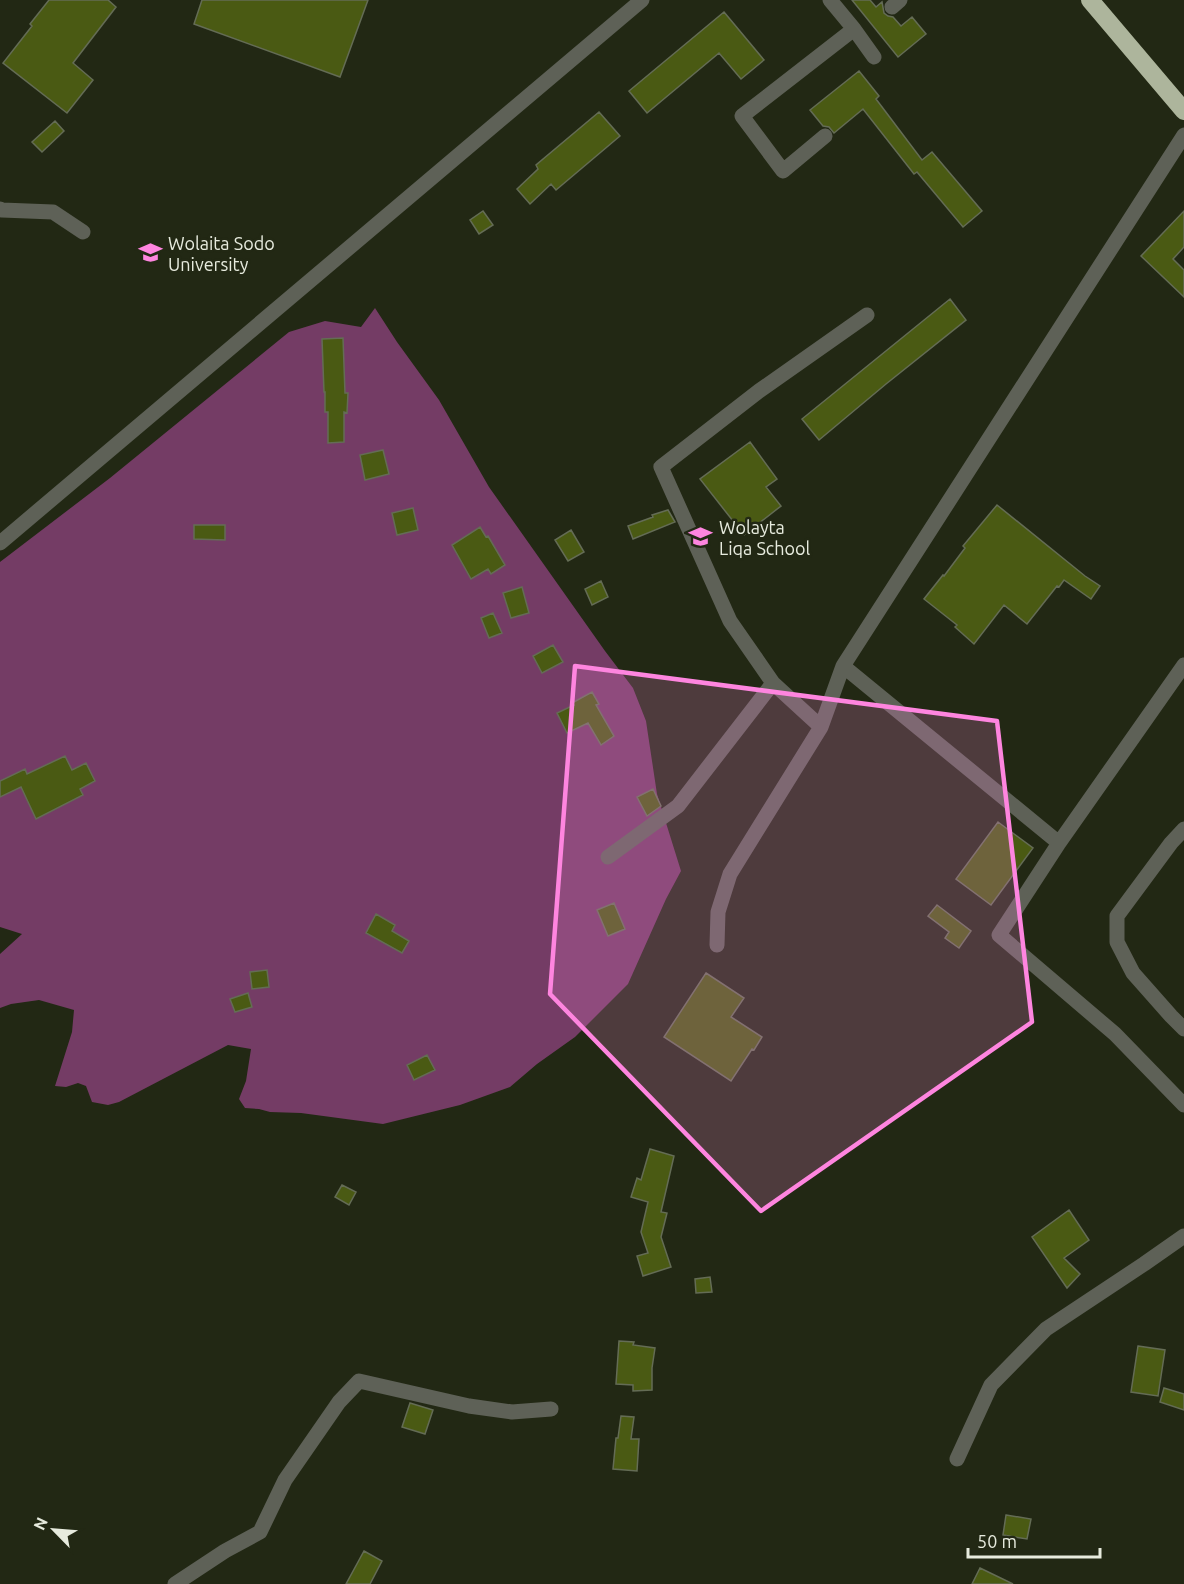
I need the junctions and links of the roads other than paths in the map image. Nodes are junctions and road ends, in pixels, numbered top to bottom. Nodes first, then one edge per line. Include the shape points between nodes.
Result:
1 (642, 0) edge
2 (830, 0) edge
3 (1090, 0) edge
4 (854, 28) junction
5 (874, 57) dead end
6 (1184, 111) edge
7 (1184, 135) edge
8 (825, 136) dead end
9 (0, 209) edge
10 (83, 232) dead end
11 (867, 315) dead end
12 (0, 543) edge
13 (1184, 665) edge
14 (843, 666) junction
15 (773, 682) junction
16 (821, 727) junction
17 (1184, 829) edge
18 (1059, 843) junction
19 (608, 857) dead end
20 (717, 945) dead end
21 (1184, 1029) edge
22 (1184, 1105) edge
23 (1184, 1236) edge
24 (551, 1409) dead end
25 (957, 1459) dead end
26 (175, 1584) edge

1 - 12 street
2 - 4 street
3 - 6 highway
4 - 5 street
4 - 8 street via 742,116 783,171
7 - 14 street
9 - 10 street via 53,212
11 - 15 street via 661,467 730,621
13 - 18 street
14 - 16 street
14 - 18 street
15 - 16 street
15 - 19 street via 678,806
16 - 20 street via 730,874 718,912
17 - 21 street via 1117,916 1117,942 1133,974
18 - 22 street via 999,935 1115,1034
23 - 25 street via 1046,1329 991,1385
24 - 26 street via 512,1412 470,1406 359,1381 339,1402 285,1480 260,1532

